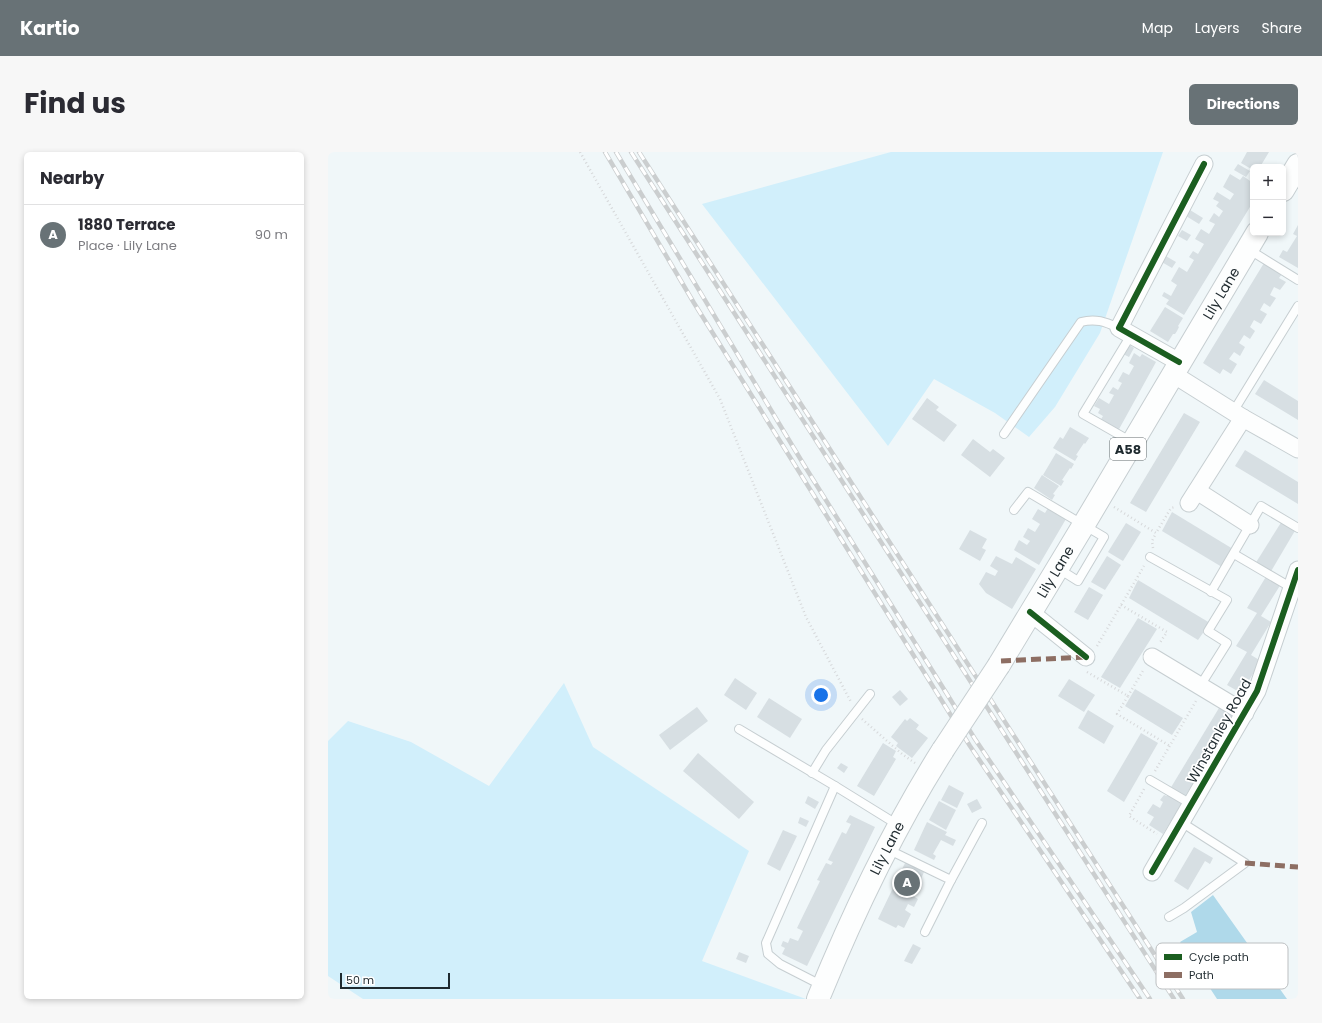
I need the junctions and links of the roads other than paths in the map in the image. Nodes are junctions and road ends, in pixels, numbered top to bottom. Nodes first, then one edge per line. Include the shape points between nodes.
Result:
1 (1204, 164) dead end
2 (1298, 165) edge
3 (1286, 185) edge
4 (1252, 241) edge
5 (1298, 280) edge
6 (1298, 306) edge
7 (1125, 331) junction
8 (1176, 368) junction
9 (1238, 415) junction
10 (1004, 434) dead end
11 (1132, 443) junction
12 (1298, 449) edge
13 (1014, 510) dead end
14 (1250, 525) junction
15 (1084, 526) junction
16 (1298, 528) edge
17 (1234, 554) junction
18 (1150, 557) road end
19 (1298, 570) edge
20 (1292, 588) junction
21 (1211, 592) junction
22 (1030, 612) junction
23 (1086, 656) road end
24 (1152, 657) dead end
25 (1202, 687) junction
26 (870, 694) dead end
27 (1245, 713) junction
28 (739, 729) dead end
29 (812, 772) junction
30 (1150, 780) road end
31 (835, 786) junction
32 (1192, 804) junction
33 (1181, 822) junction
34 (982, 823) dead end
35 (898, 826) junction
36 (886, 849) junction
37 (1152, 872) dead end
38 (951, 880) junction
39 (1169, 917) dead end
40 (924, 932) dead end
41 (821, 993) edge

1 - 7 street
2 - 3 main road
4 - 5 lane
4 - 8 main road, Lily Lane / A58
6 - 9 lane
7 - 8 street
7 - 10 lane via 1101,321 1081,322
7 - 11 lane via 1083,414
8 - 9 street
8 - 11 main road, Lily Lane / A58
9 - 12 street
9 - 14 street via 1193,497
11 - 15 main road, Lily Lane / A58
13 - 15 lane via 1028,492
14 - 16 lane via 1261,506
14 - 17 lane
15 - 22 main road, Lily Lane / A58
17 - 20 lane
17 - 21 lane
18 - 21 lane
19 - 20 street, Winstanley Road
20 - 27 street, Winstanley Road via 1257,691
21 - 25 lane via 1227,600 1208,631 1227,643
22 - 23 street
22 - 35 main road, Lily Lane / A58, bridge
24 - 25 street
25 - 27 street
26 - 29 lane
27 - 32 street, Winstanley Road
28 - 29 lane
29 - 31 lane
30 - 32 lane
31 - 35 lane
31 - 41 lane via 766,943 768,954
32 - 33 street, Winstanley Road
33 - 37 street, Winstanley Road via 1161,848
33 - 39 lane via 1245,862
34 - 38 lane
35 - 36 main road, Lily Lane / A58
36 - 38 lane
36 - 41 main road, Lily Lane / A58 via 862,897
38 - 40 lane

